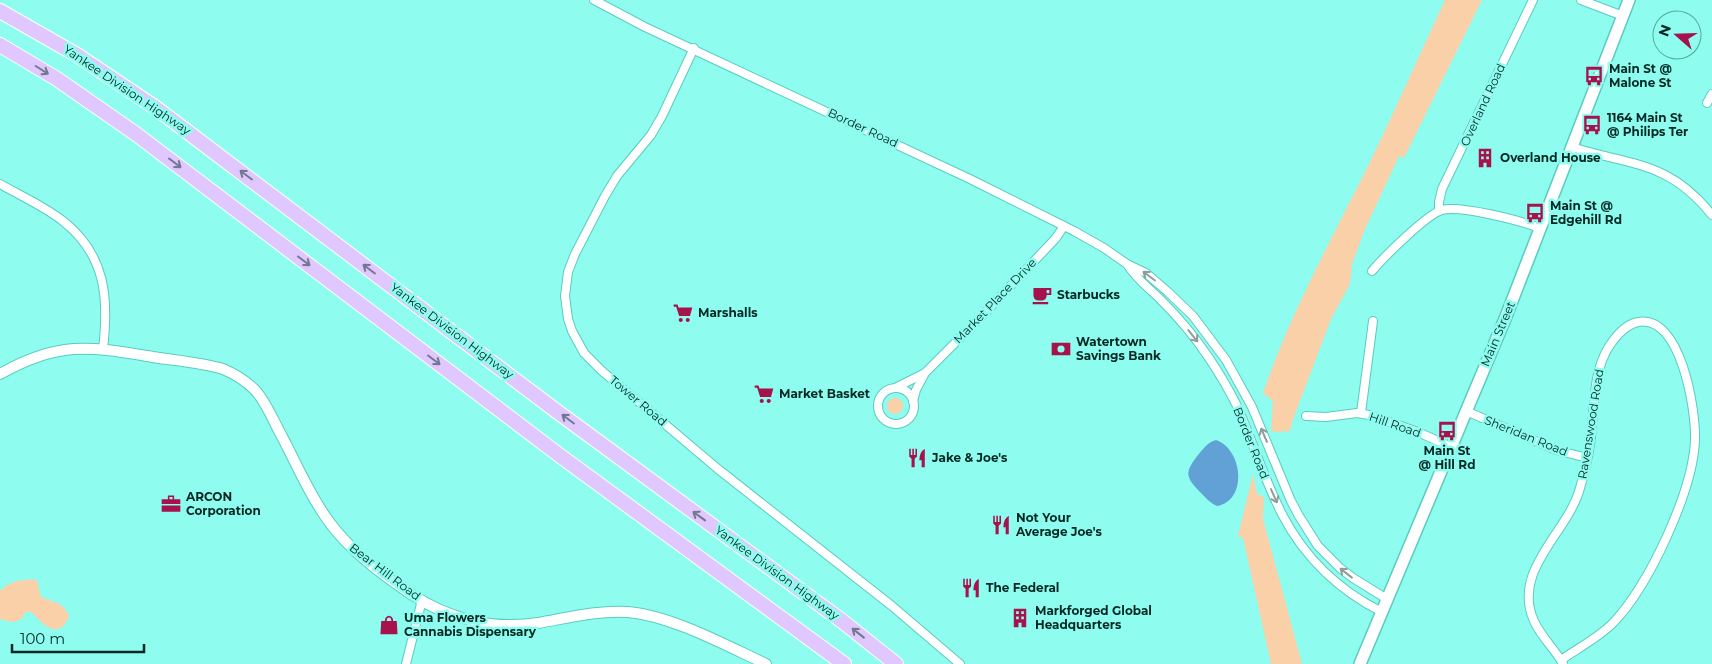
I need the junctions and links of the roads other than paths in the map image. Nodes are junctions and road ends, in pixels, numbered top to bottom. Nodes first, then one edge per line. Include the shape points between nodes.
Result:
1 (594, 0) edge
2 (1533, 0) edge
3 (1581, 0) edge
4 (1629, 0) edge
5 (0, 11) edge
6 (1623, 16) junction
7 (0, 45) edge
8 (694, 48) junction
9 (1712, 94) edge
10 (1707, 103) dead end
11 (1572, 147) junction
12 (0, 184) edge
13 (1439, 211) junction
14 (1712, 215) edge
15 (1064, 226) junction
16 (1540, 228) junction
17 (1127, 264) junction
18 (1372, 270) dead end
19 (1373, 322) dead end
20 (103, 349) junction
21 (925, 373) junction
22 (0, 374) edge
23 (897, 387) junction
24 (913, 401) junction
25 (1466, 410) junction
26 (1361, 413) junction
27 (1306, 416) dead end
28 (1451, 447) junction
29 (1587, 458) junction
30 (1387, 599) junction
31 (422, 600) junction
32 (1382, 612) junction
33 (1562, 662) edge
34 (406, 664) edge
35 (766, 664) edge
36 (844, 664) edge
37 (896, 664) edge
38 (960, 664) edge
39 (1360, 664) edge

1 - 8 street, Border Road
2 - 13 street, Overland Road via 1442,189
3 - 6 street
4 - 6 main road, Main Street
37 -> 5 highway, Yankee Division Highway via 156,108 76,55
6 - 11 main road, Main Street
7 -> 36 highway via 57,79 136,134 560,455
8 - 15 street, Border Road
8 - 38 street, Tower Road via 659,122 617,176 575,254 568,272 566,296 572,330 584,353 602,371
9 - 10 street
11 - 14 street via 1660,171 1687,188
11 - 16 main road, Main Street
12 - 20 street via 62,220 92,254 105,292
13 - 16 street via 1469,210
13 - 18 street via 1428,217
15 - 17 street, Border Road
15 - 21 street, Market Place Drive
16 - 25 main road, Main Street
30 -> 17 street, Border Road via 1353,578 1318,546 1291,501 1252,408 1226,360 1178,301 1146,272
17 -> 32 street, Border Road via 1184,325 1218,372 1236,404 1280,509 1300,544 1336,582
19 - 26 street
20 - 22 street, Bear Hill Road via 55,351
20 - 31 street, Bear Hill Road via 214,367 244,381 264,402 335,530 356,551
21 - 23 street, Market Place Drive
21 - 24 street, Market Place Drive
23 - 24 street via 910,393
23 - 24 street via 880,396 878,411 883,419 895,424 907,420 914,410
25 - 28 main road, Main Street
25 - 29 street, Sheridan Road via 1556,450
26 - 27 street, Hill Road
26 - 28 street, Hill Road
28 - 30 main road, Main Street
29 - 33 street, Ravenswood Road via 1573,507 1537,564 1530,585 1529,605 1535,622
29 - 33 street, Ravenswood Road via 1596,379 1606,350 1630,325 1641,322 1655,325 1670,340 1690,389 1695,441 1690,470 1664,543 1624,610 1601,633
30 - 32 main road, Main Street
31 - 34 street
31 - 35 street, Bear Hill Road via 464,618 499,625 532,624 603,613 641,614 688,629
32 - 39 main road, Main Street

